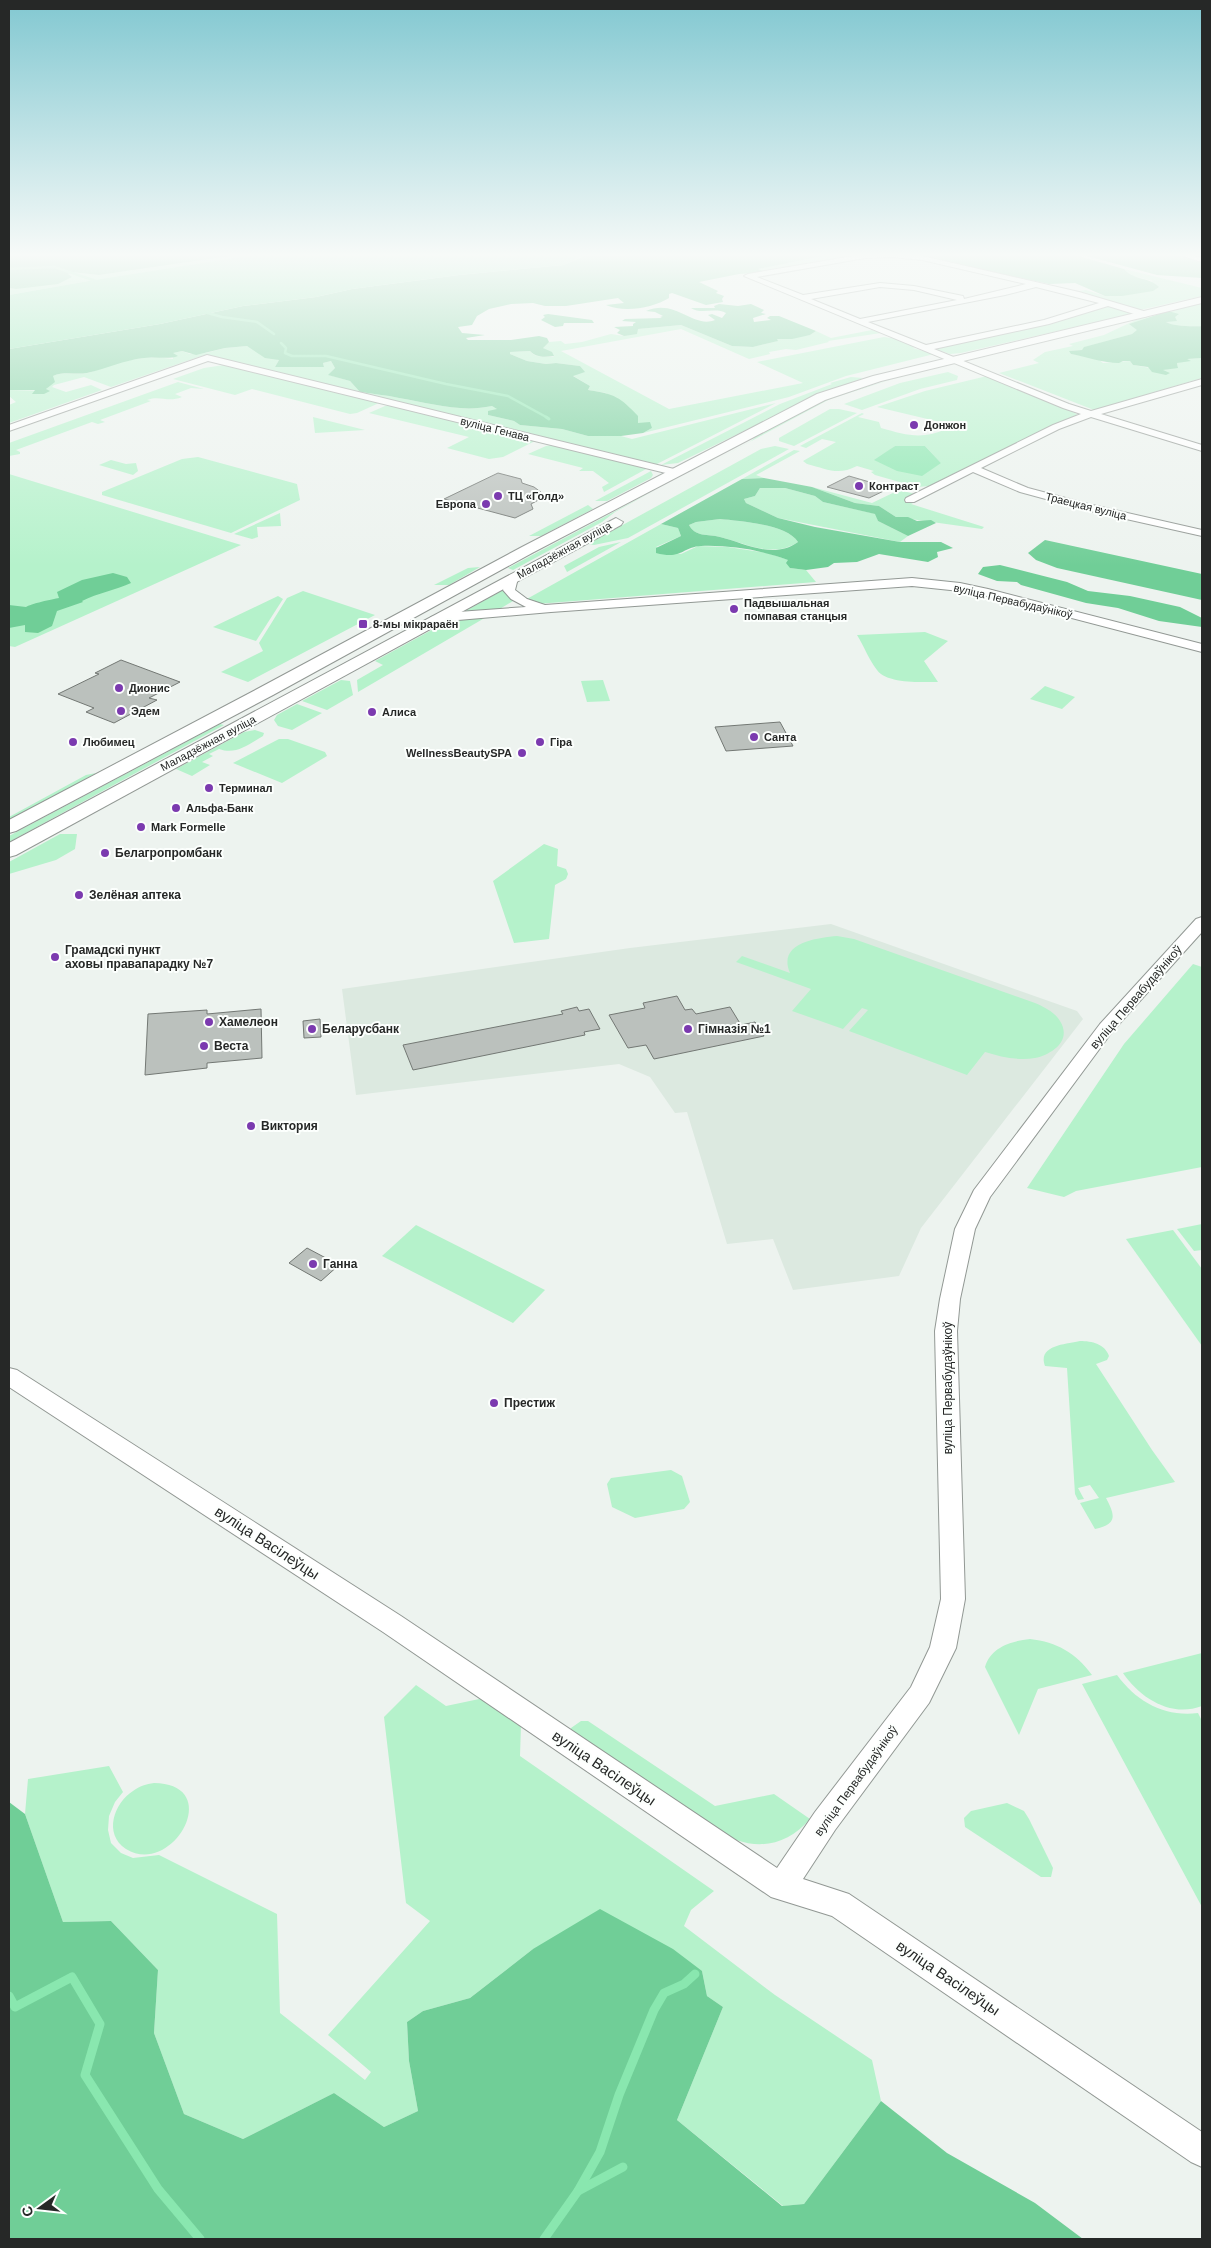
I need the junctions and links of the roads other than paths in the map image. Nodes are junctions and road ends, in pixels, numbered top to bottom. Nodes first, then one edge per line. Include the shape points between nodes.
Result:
1 (949, 357) edge
2 (963, 357) edge
3 (999, 357) edge
4 (954, 359) junction
5 (218, 361) junction
6 (966, 365) junction
7 (1202, 382) edge
8 (52, 413) junction
9 (1090, 414) junction
10 (62, 416) junction
11 (9, 428) edge
12 (9, 435) edge
13 (772, 437) dead end
14 (1202, 448) edge
15 (974, 469) junction
16 (674, 472) junction
17 (697, 478) dead end
18 (910, 500) dead end
19 (627, 516) dead end
20 (1202, 533) edge
21 (512, 578) junction
22 (551, 608) junction
23 (435, 620) junction
24 (1202, 648) edge
25 (9, 827) edge
26 (9, 851) edge
27 (1202, 922) edge
28 (9, 1376) edge
29 (781, 1887) junction
30 (1202, 2151) edge

1 - 4 street
2 - 4 main road, Маладзёжная вуліца
3 - 6 main road, Маладзёжная вуліца
4 - 6 street
4 - 16 main road, Маладзёжная вуліца via 836,391
5 - 8 street, вуліца Генава via 207,358
5 - 10 street
5 - 16 street, вуліца Генава
6 - 9 street
6 - 13 main road, Маладзёжная вуліца via 858,394
7 - 9 street
8 - 10 street
8 - 11 street
9 - 14 street
9 - 15 street via 1056,427
10 - 12 street
15 - 18 street
15 - 20 street, Траецкая вуліца via 1033,493
16 - 17 main road, вуліца Генава
16 - 25 main road, Маладзёжная вуліца
19 - 21 main road, Маладзёжная вуліца
21 - 22 street, вуліца Первабудаўнікоў via 509,590 512,595 532,605
21 - 23 main road, Маладзёжная вуліца
22 - 23 street, вуліца Первабудаўнікоў
22 - 24 street, вуліца Первабудаўнікоў via 886,583 937,584 988,592
23 - 26 main road, Маладзёжная вуліца
27 - 29 street, вуліца Первабудаўнікоў via 1106,1028 980,1195 965,1229 946,1331 953,1598 943,1648 920,1695 825,1821
28 - 29 street, вуліца Васілеўцы via 392,1624
29 - 30 street, вуліца Васілеўцы via 840,1904

